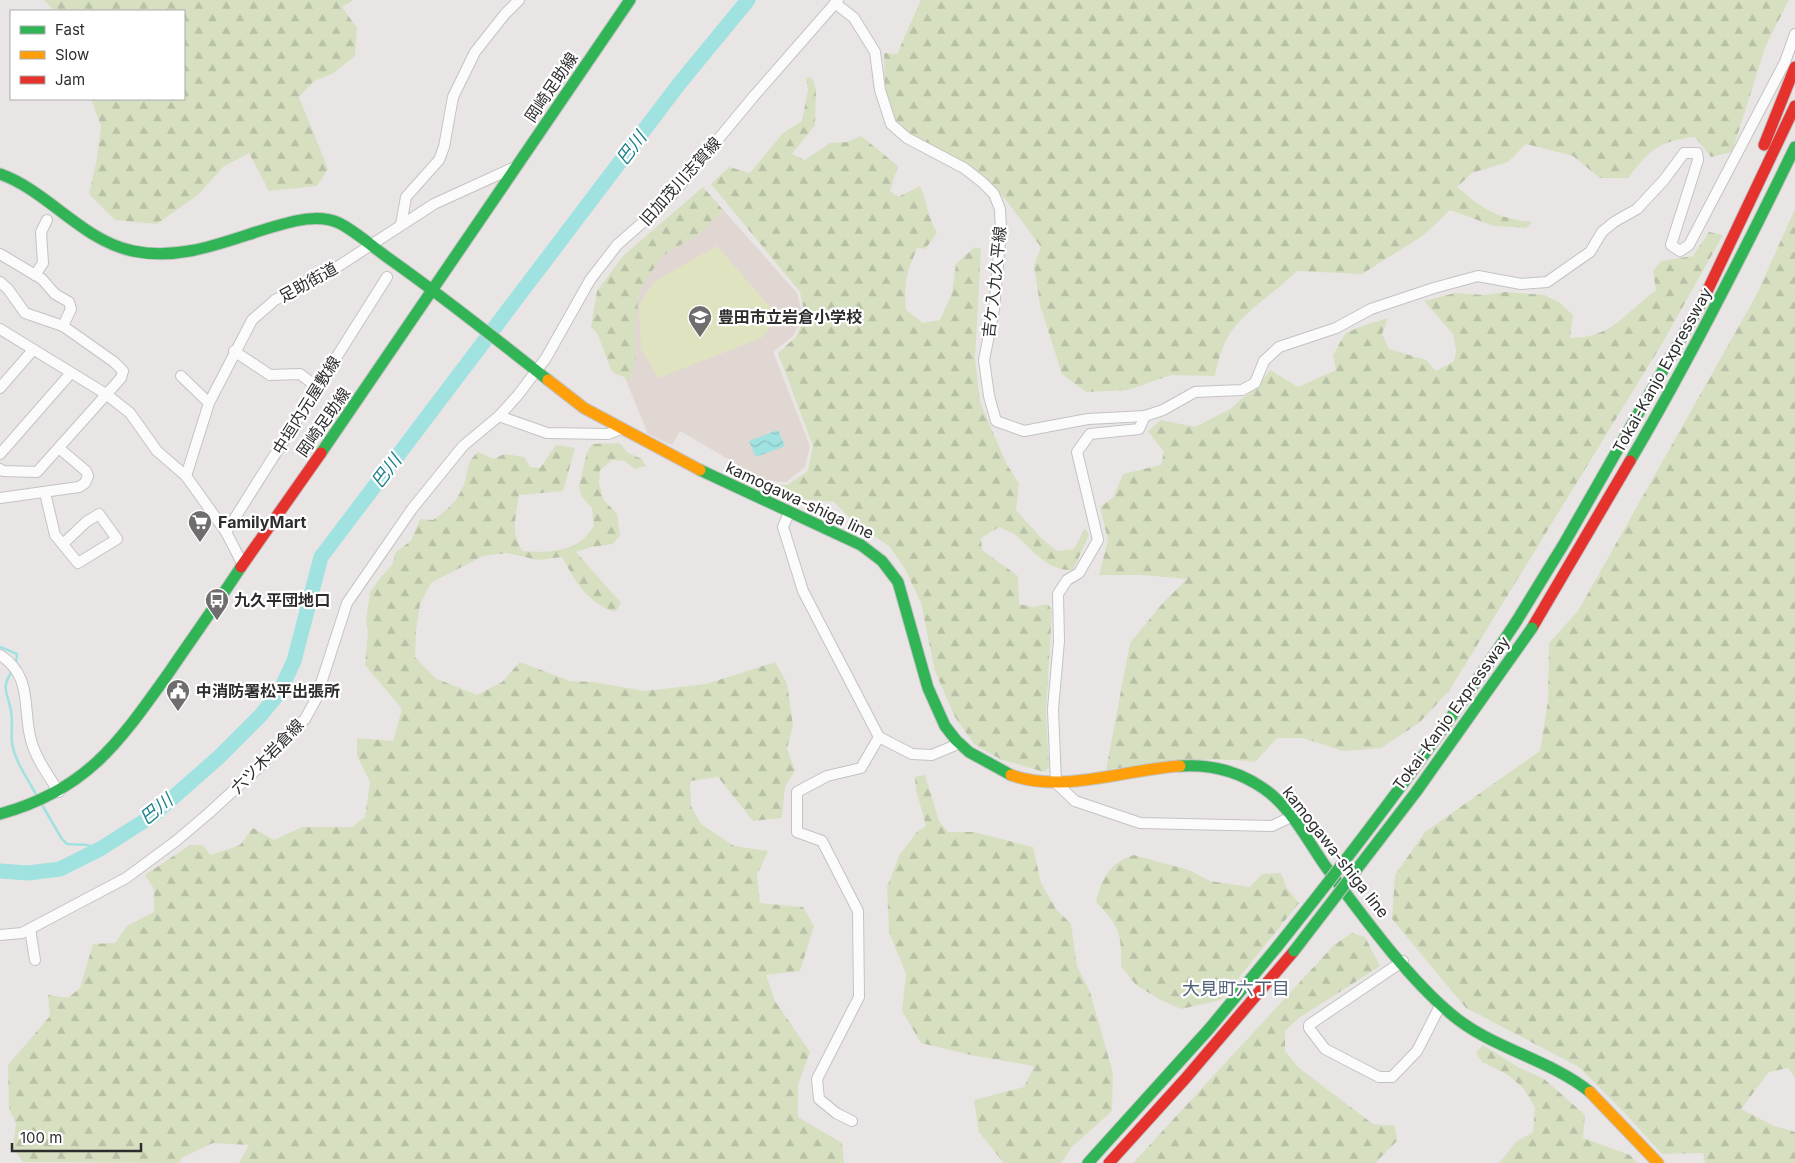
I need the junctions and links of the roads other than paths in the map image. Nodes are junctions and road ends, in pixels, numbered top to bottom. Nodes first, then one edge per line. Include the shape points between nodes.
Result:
1 (519, 0) edge
2 (630, 0) edge
3 (837, 2) edge
4 (1795, 34) edge
5 (1795, 67) edge
6 (1795, 106) edge
7 (1795, 147) edge
8 (1795, 166) edge
9 (516, 167) junction
10 (0, 174) edge
11 (47, 220) dead end
12 (401, 225) junction
13 (1752, 236) junction
14 (372, 245) junction
15 (0, 254) edge
16 (35, 275) junction
17 (387, 278) dead end
18 (0, 282) edge
19 (434, 290) junction
20 (1700, 309) junction
21 (63, 326) junction
22 (0, 329) edge
23 (33, 350) junction
24 (234, 351) junction
25 (533, 368) junction
26 (70, 374) junction
27 (182, 376) dead end
28 (317, 386) junction
29 (0, 388) edge
30 (106, 394) junction
31 (209, 403) junction
32 (499, 416) junction
33 (1145, 416) junction
34 (621, 429) junction
35 (60, 449) junction
36 (0, 454) edge
37 (0, 469) edge
38 (186, 476) junction
39 (45, 493) junction
40 (0, 498) edge
41 (789, 513) junction
42 (226, 532) junction
43 (63, 544) junction
44 (243, 565) junction
45 (0, 655) edge
46 (879, 736) junction
47 (958, 744) junction
48 (1056, 783) junction
49 (59, 792) junction
50 (0, 814) edge
51 (1291, 817) junction
52 (30, 929) junction
53 (0, 935) edge
54 (35, 960) dead end
55 (1403, 961) junction
56 (1441, 1004) junction
57 (852, 1121) dead end
58 (1088, 1163) edge
59 (1109, 1163) edge
60 (1658, 1163) edge

1 - 12 street via 475,52 453,97 439,160 406,197
2 - 9 main road, 岡崎足助線
3 - 25 street, 旧加茂川志賀線 via 667,201 618,245 590,280
3 - 33 street, 吉ケ入九久平線 via 854,18 875,52 880,90 891,124 907,138 964,168 994,194 1000,208 994,309 984,360 996,420 1024,431 1088,420
4 - 33 street via 1785,62 1689,245 1680,251 1671,245 1698,160 1697,153 1684,153 1637,209 1614,222 1602,232 1590,252 1547,282 1521,284 1478,276 1371,309 1336,328 1279,347 1264,361 1255,383 1242,390 1195,392
5 - 20 main road
6 - 20 main road
7 - 13 main road
8 - 13 main road via 1778,199
9 - 12 street, 足助街道 via 434,204
9 - 19 main road, 岡崎足助線
10 - 14 main road, kamogawa-shiga line via 27,187 104,239 133,253 176,255 295,221 319,218 339,223
11 - 16 street via 41,232 44,263
12 - 14 street, 足助街道
13 - 59 main road, Tokai-Kanjo Expressway, bridge via 1671,392 1532,628 1480,703 1332,904 1191,1072
14 - 19 main road, kamogawa-shiga line
14 - 24 street, 足助街道 via 276,300 252,320
15 - 16 street
16 - 21 street via 69,302 71,309
17 - 28 street, 中垣内元屋敷線
18 - 21 street via 25,312
19 - 25 main road, kamogawa-shiga line
19 - 44 main road, 岡崎足助線
20 - 58 main road, Tokai-Kanjo Expressway, bridge via 1516,622 1431,746 1277,947 1209,1029
21 - 30 street via 123,371 121,378
22 - 23 street
23 - 26 street
23 - 29 street
24 - 28 street via 270,375 300,374
24 - 31 street, 足助街道
25 - 32 street, 六ツ木岩倉線
25 - 34 main road, kamogawa-shiga line via 584,408
26 - 30 street
26 - 36 street
27 - 31 street
28 - 42 street, 中垣内元屋敷線
30 - 35 street
30 - 38 street via 130,413 156,451
31 - 38 street, 足助街道
32 - 34 street via 547,433 608,434
32 - 52 street, 六ツ木岩倉線 via 463,446 412,509 347,603 316,699 305,719 258,768 176,841 126,878
33 - 48 street via 1139,429 1090,434 1077,452 1098,540 1079,572 1067,580 1058,594 1059,641 1053,709
34 - 41 main road, kamogawa-shiga line
35 - 37 street via 37,472 3,472
35 - 39 street via 88,476 79,487
38 - 42 street
39 - 40 street
39 - 43 street via 55,535
41 - 46 street via 783,527 803,591
41 - 47 main road, kamogawa-shiga line via 861,545 888,567 898,582 929,695
42 - 44 street
43 - 43 street via 78,563 117,539 99,514
44 - 49 main road, 岡崎足助線 via 132,726 91,771
45 - 49 street via 22,678 30,737
46 - 47 street via 912,754 932,755
46 - 57 street via 861,768 827,776 797,792 797,832 822,841 858,911 859,996 817,1079 819,1099 836,1114
47 - 48 main road, kamogawa-shiga line via 988,765 1008,774 1026,780
48 - 51 street via 1075,801 1140,823 1272,826
48 - 51 main road, kamogawa-shiga line via 1174,765 1227,768 1263,787
49 - 50 main road, 岡崎足助線 via 30,807
51 - 55 main road, kamogawa-shiga line via 1357,907
52 - 53 street, 六ツ木岩倉線
52 - 54 street
55 - 56 main road, kamogawa-shiga line
55 - 56 street via 1309,1025 1325,1049 1379,1077 1392,1077 1416,1051
56 - 60 main road, kamogawa-shiga line via 1479,1032 1569,1076 1596,1098

